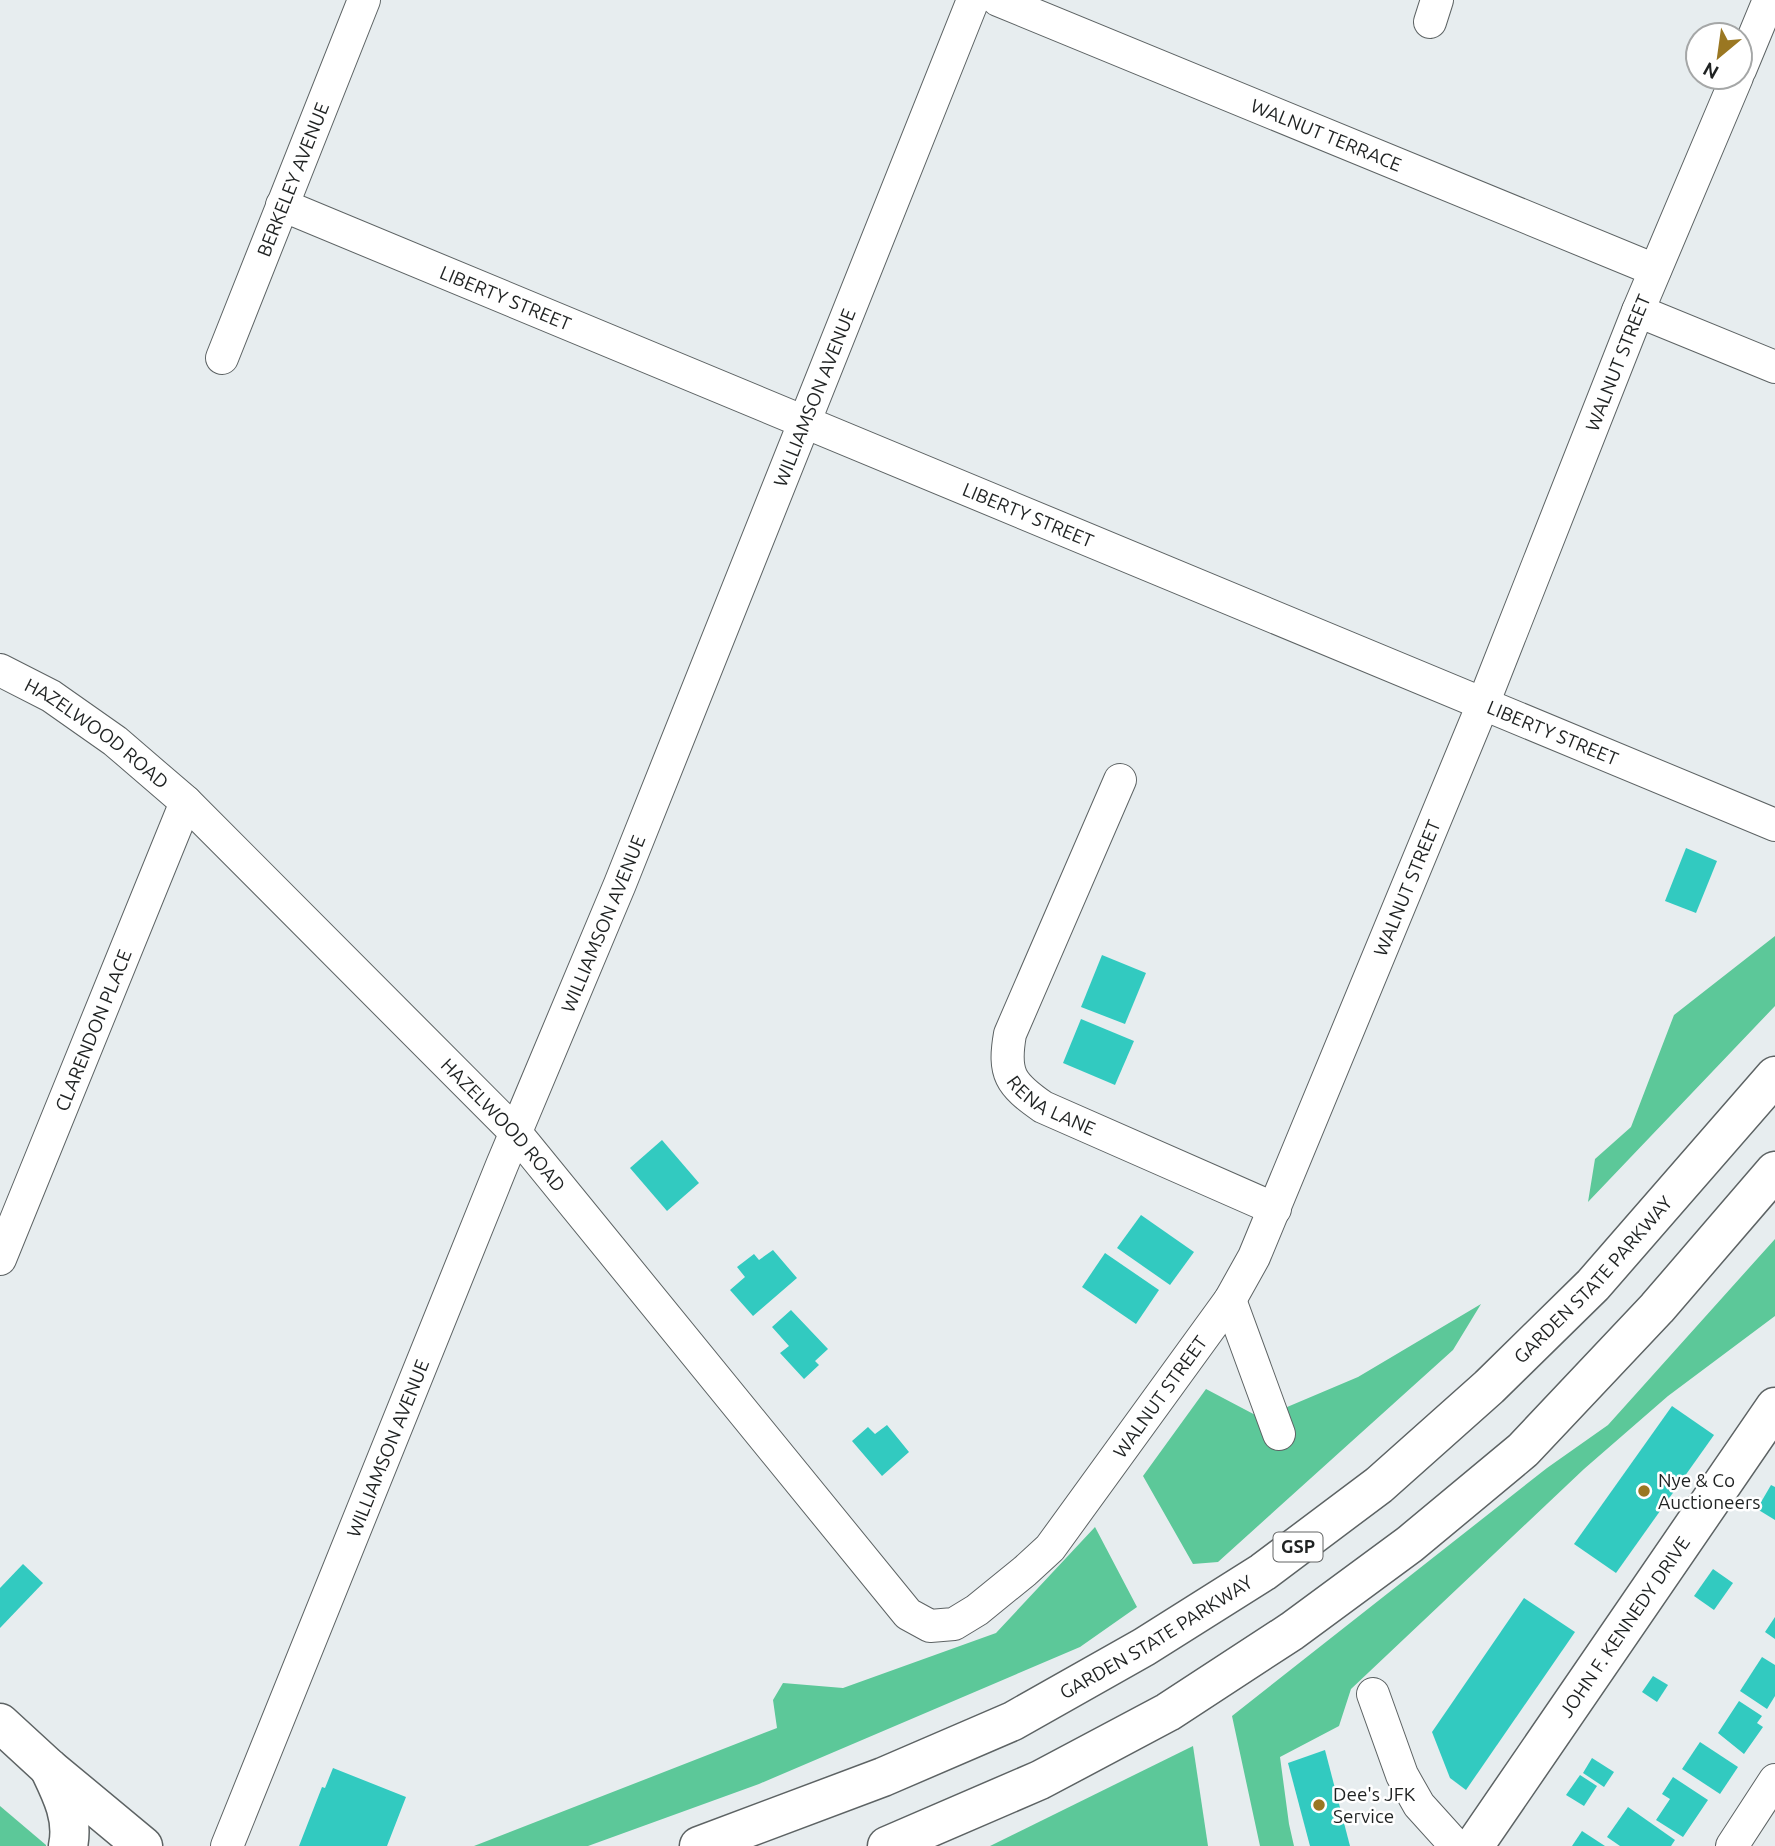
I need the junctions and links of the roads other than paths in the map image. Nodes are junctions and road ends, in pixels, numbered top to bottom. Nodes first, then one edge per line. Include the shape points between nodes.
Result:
1 (363, 0) edge
2 (973, 0) edge
3 (998, 0) edge
4 (1769, 0) edge
5 (1765, 40) edge
6 (1731, 91) edge
7 (282, 205) junction
8 (1655, 270) junction
9 (1638, 311) junction
10 (222, 358) dead end
11 (1775, 367) edge
12 (805, 422) junction
13 (0, 670) edge
14 (1483, 704) junction
15 (1120, 780) dead end
16 (186, 802) junction
17 (1775, 825) edge
18 (1775, 1076) edge
19 (516, 1133) junction
20 (1775, 1171) edge
21 (1275, 1209) junction
22 (0, 1259) edge
23 (1230, 1300) junction
24 (1775, 1407) edge
25 (1279, 1434) dead end
26 (954, 1624) joint
27 (1373, 1694) dead end
28 (0, 1723) edge
29 (49, 1768) junction
30 (1775, 1780) edge
31 (68, 1846) edge
32 (143, 1846) edge
33 (227, 1846) edge
34 (699, 1846) edge
35 (887, 1846) edge
36 (1456, 1846) edge
37 (1474, 1846) edge
38 (1732, 1846) edge

1 - 7 street, BERKELEY AVENUE
2 - 12 street, WILLIAMSON AVENUE
3 - 8 street, WALNUT TERRACE
4 - 5 street
6 - 8 street, WALNUT STREET
7 - 10 street, BERKELEY AVENUE
7 - 12 street, LIBERTY STREET
8 - 9 street, WALNUT STREET
9 - 11 street
9 - 14 street, WALNUT STREET
12 - 14 street, LIBERTY STREET
12 - 19 street, WILLIAMSON AVENUE
13 - 16 street, HAZELWOOD ROAD via 51,696 115,741
14 - 17 street, LIBERTY STREET
14 - 21 street, WALNUT STREET
15 - 21 street, RENA LANE via 1010,1034 1009,1076 1043,1107
16 - 19 street, HAZELWOOD ROAD
16 - 22 street, CLARENDON PLACE
18 - 34 main road, GARDEN STATE PARKWAY / GSP via 1593,1285 1498,1378 1379,1485 1263,1573 1013,1721 883,1777
19 - 26 street, HAZELWOOD ROAD via 908,1614 930,1626
19 - 33 street, WILLIAMSON AVENUE
20 - 35 main road via 1665,1300 1523,1450 1410,1544 1292,1631 1168,1712 1040,1780
21 - 23 street, WALNUT STREET
23 - 25 street
23 - 26 street, WALNUT STREET via 1050,1548
24 - 37 main road, JOHN F. KENNEDY DRIVE
27 - 36 street via 1402,1775 1419,1805
28 - 29 main road
29 - 31 main road via 65,1802 71,1833
29 - 32 main road
30 - 38 street

